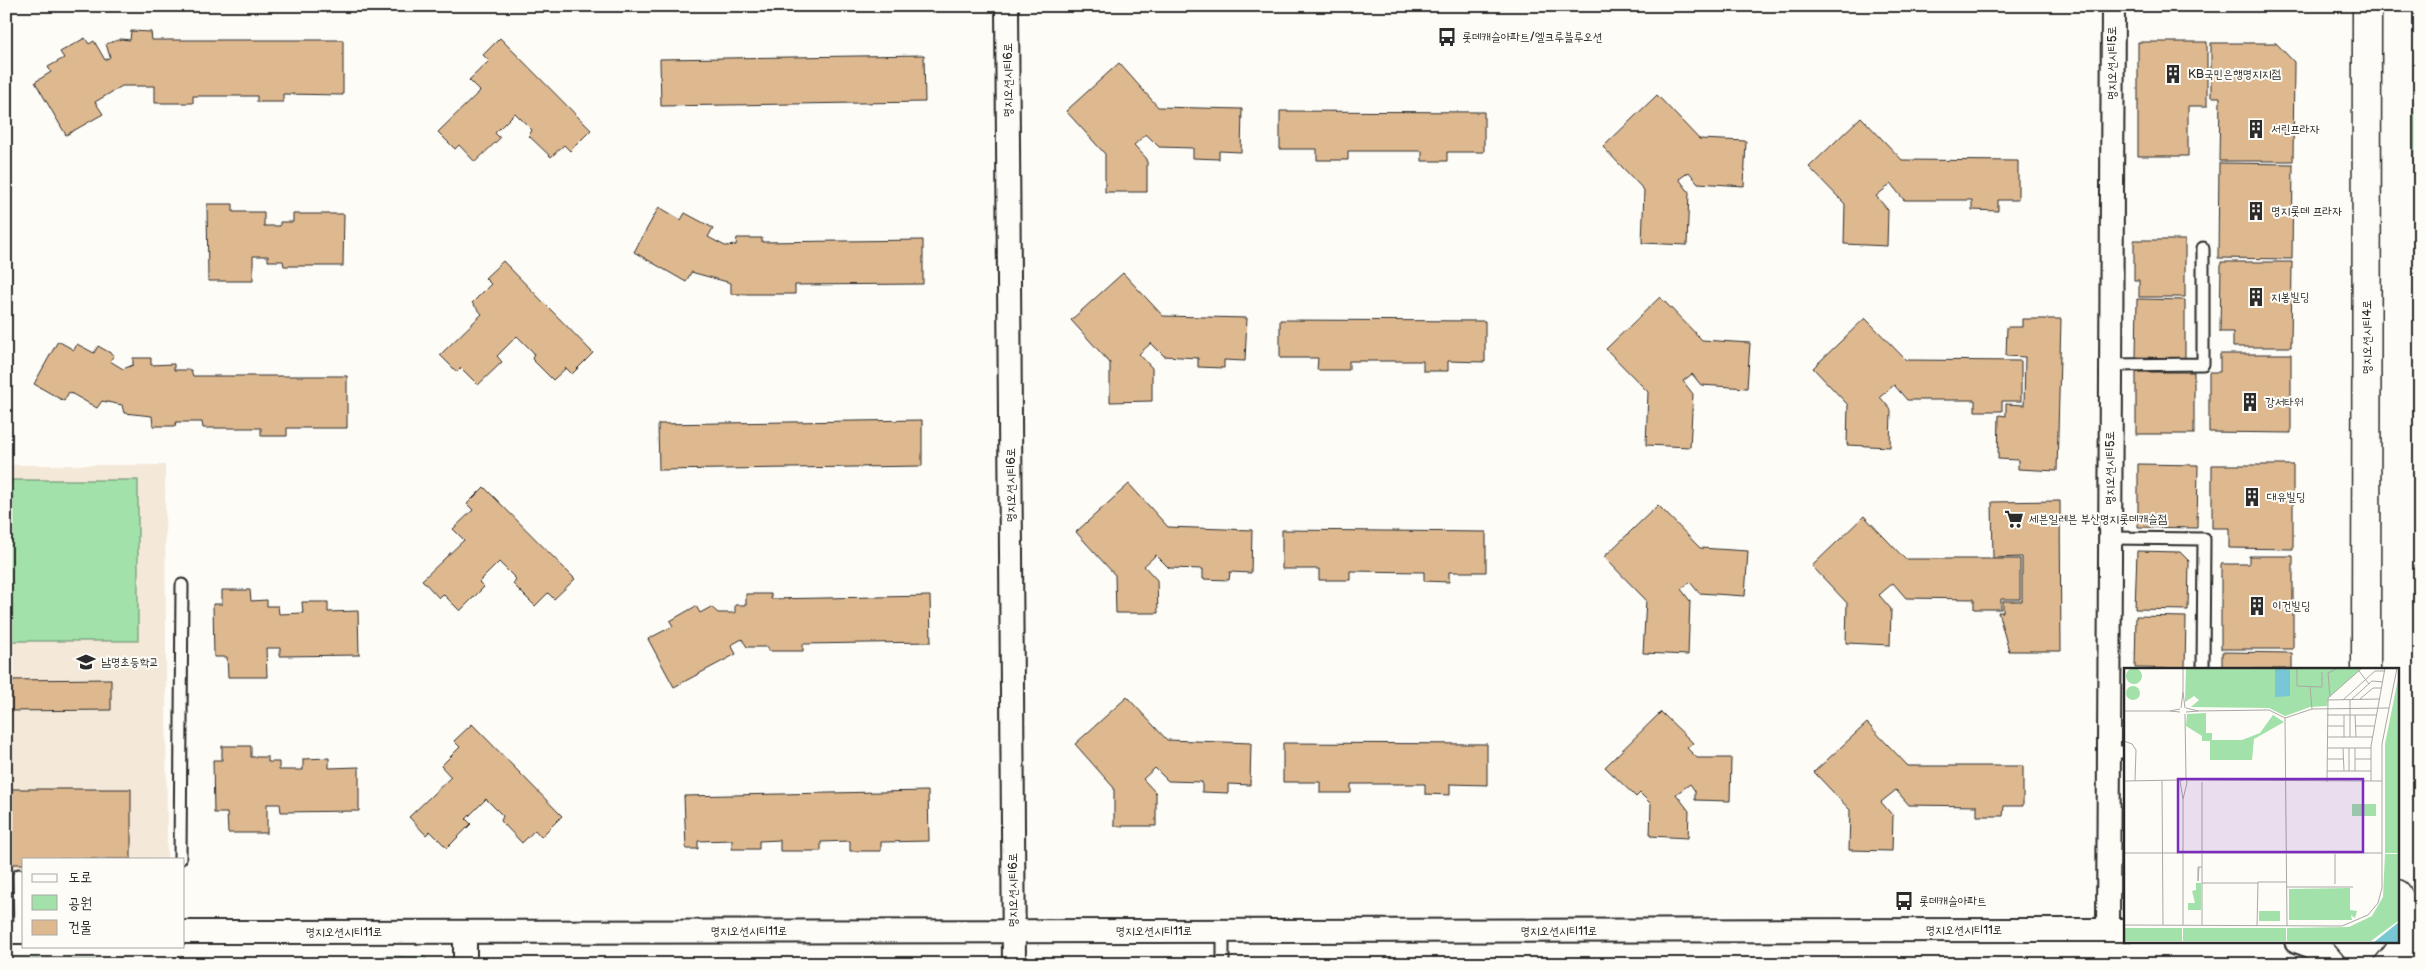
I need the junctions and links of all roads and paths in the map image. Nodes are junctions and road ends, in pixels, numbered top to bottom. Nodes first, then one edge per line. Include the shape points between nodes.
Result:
1 (1007, 6) edge
2 (2113, 6) edge
3 (2367, 6) edge
4 (2203, 248) dead end
5 (2111, 365) junction
6 (2110, 538) junction
7 (182, 585) dead end
8 (2203, 668) edge
9 (2366, 668) edge
10 (2117, 752) edge
11 (180, 858) edge
12 (19, 875) dead end
13 (2407, 905) edge
14 (2116, 930) edge
15 (1014, 931) junction
16 (1223, 931) junction
17 (17, 932) edge
18 (185, 932) edge
19 (465, 932) junction
20 (2403, 954) edge
21 (465, 964) edge
22 (1014, 964) edge
23 (1223, 964) edge

1 - 15 street, 명지오션시티6로
2 - 5 street, 명지오션시티5로
3 - 9 main road, 명지오션시티4로
4 - 5 lane via 2203,364
5 - 6 street, 명지오션시티5로
6 - 8 lane via 2204,539
6 - 10 street, 명지오션시티5로
7 - 11 lane
10 - 14 street, 명지오션시티5로
12 - 17 lane
13 - 20 main road
14 - 16 street, 명지오션시티11로
15 - 16 street, 명지오션시티11로
15 - 19 street, 명지오션시티11로
15 - 22 street, 명지오션시티6로
16 - 23 lane
18 - 19 street, 명지오션시티11로
19 - 21 street

